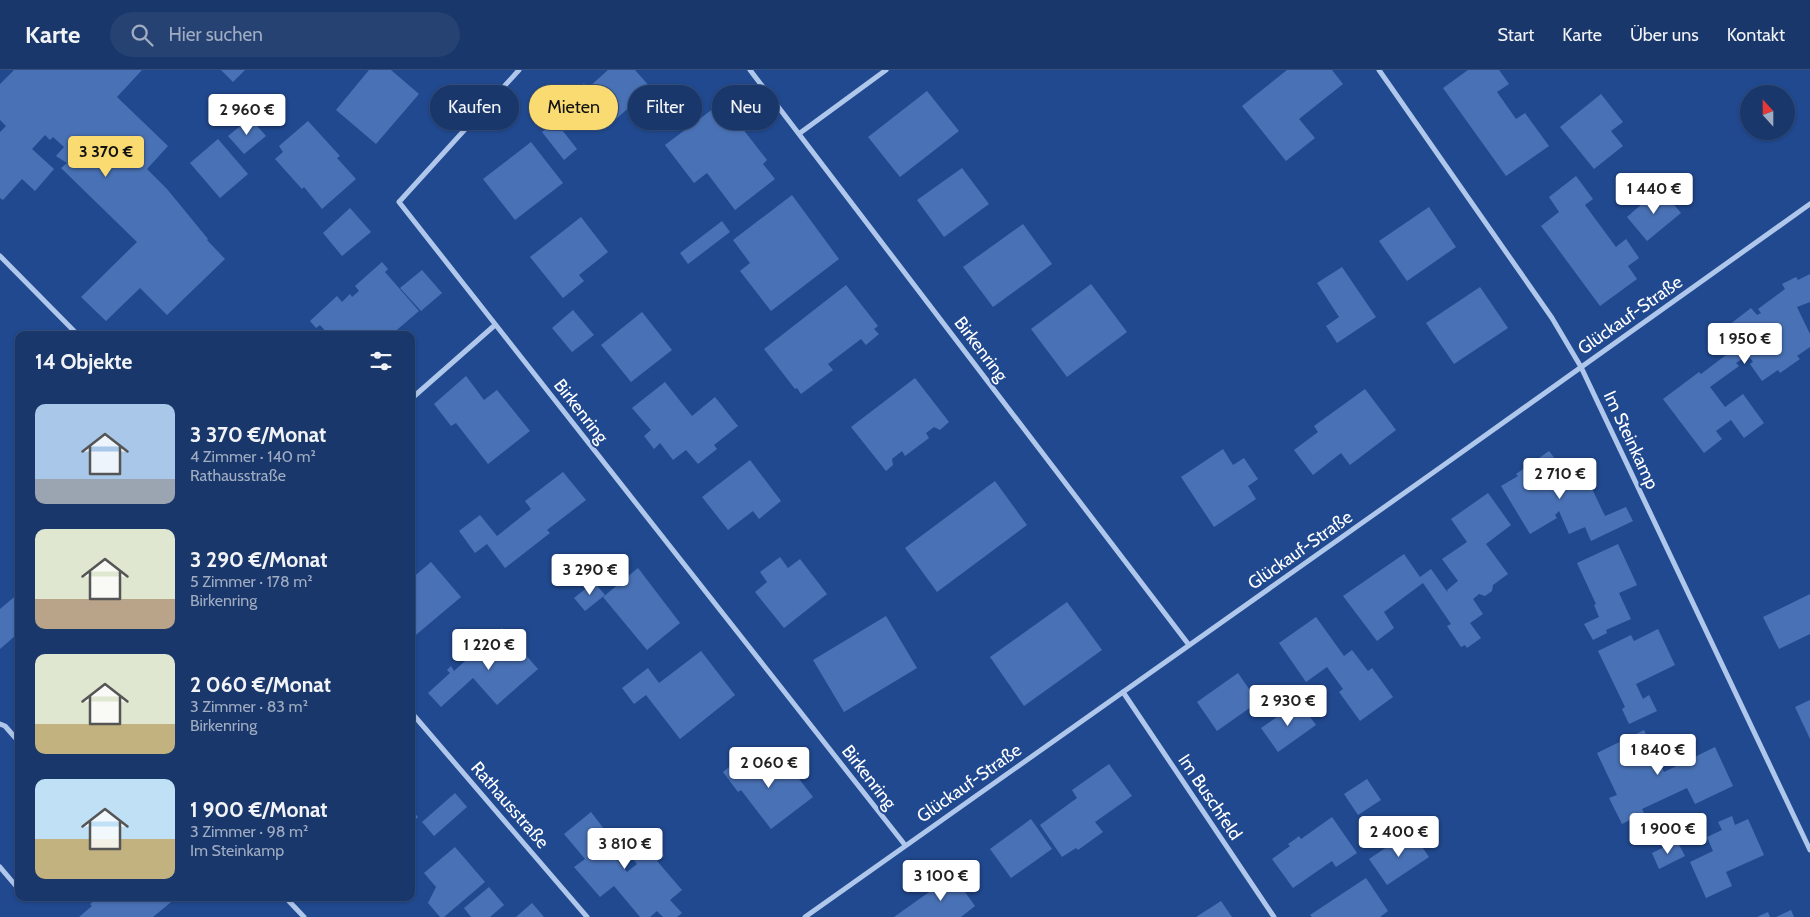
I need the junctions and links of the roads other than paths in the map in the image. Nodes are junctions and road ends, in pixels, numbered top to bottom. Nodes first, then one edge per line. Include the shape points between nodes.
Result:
1 (519, 70) edge
2 (750, 70) edge
3 (886, 70) edge
4 (1379, 70) edge
5 (800, 133) junction
6 (1810, 204) edge
7 (0, 256) edge
8 (496, 324) junction
9 (74, 331) edge
10 (1581, 367) junction
11 (415, 395) edge
12 (1189, 645) junction
13 (1123, 692) junction
14 (415, 717) edge
15 (0, 724) edge
16 (15, 737) edge
17 (905, 845) junction
18 (1810, 850) edge
19 (0, 867) edge
20 (15, 885) edge
21 (289, 901) edge
22 (304, 917) edge
23 (587, 917) edge
24 (805, 917) edge
25 (1274, 917) edge

1 - 8 street, Birkenring via 399,202
2 - 5 street, Birkenring
3 - 5 street
4 - 10 street, Im Steinkamp via 1552,318
5 - 12 street, Birkenring
6 - 10 street, Glückauf-Straße
7 - 9 street
8 - 11 street
8 - 17 street, Birkenring
10 - 12 street, Glückauf-Straße
10 - 18 street, Im Steinkamp
12 - 13 street, Glückauf-Straße
13 - 17 street, Glückauf-Straße
13 - 25 street, Im Buschfeld
14 - 23 street, Rathausstraße
15 - 16 street
17 - 24 street, Glückauf-Straße
19 - 20 street
21 - 22 street

